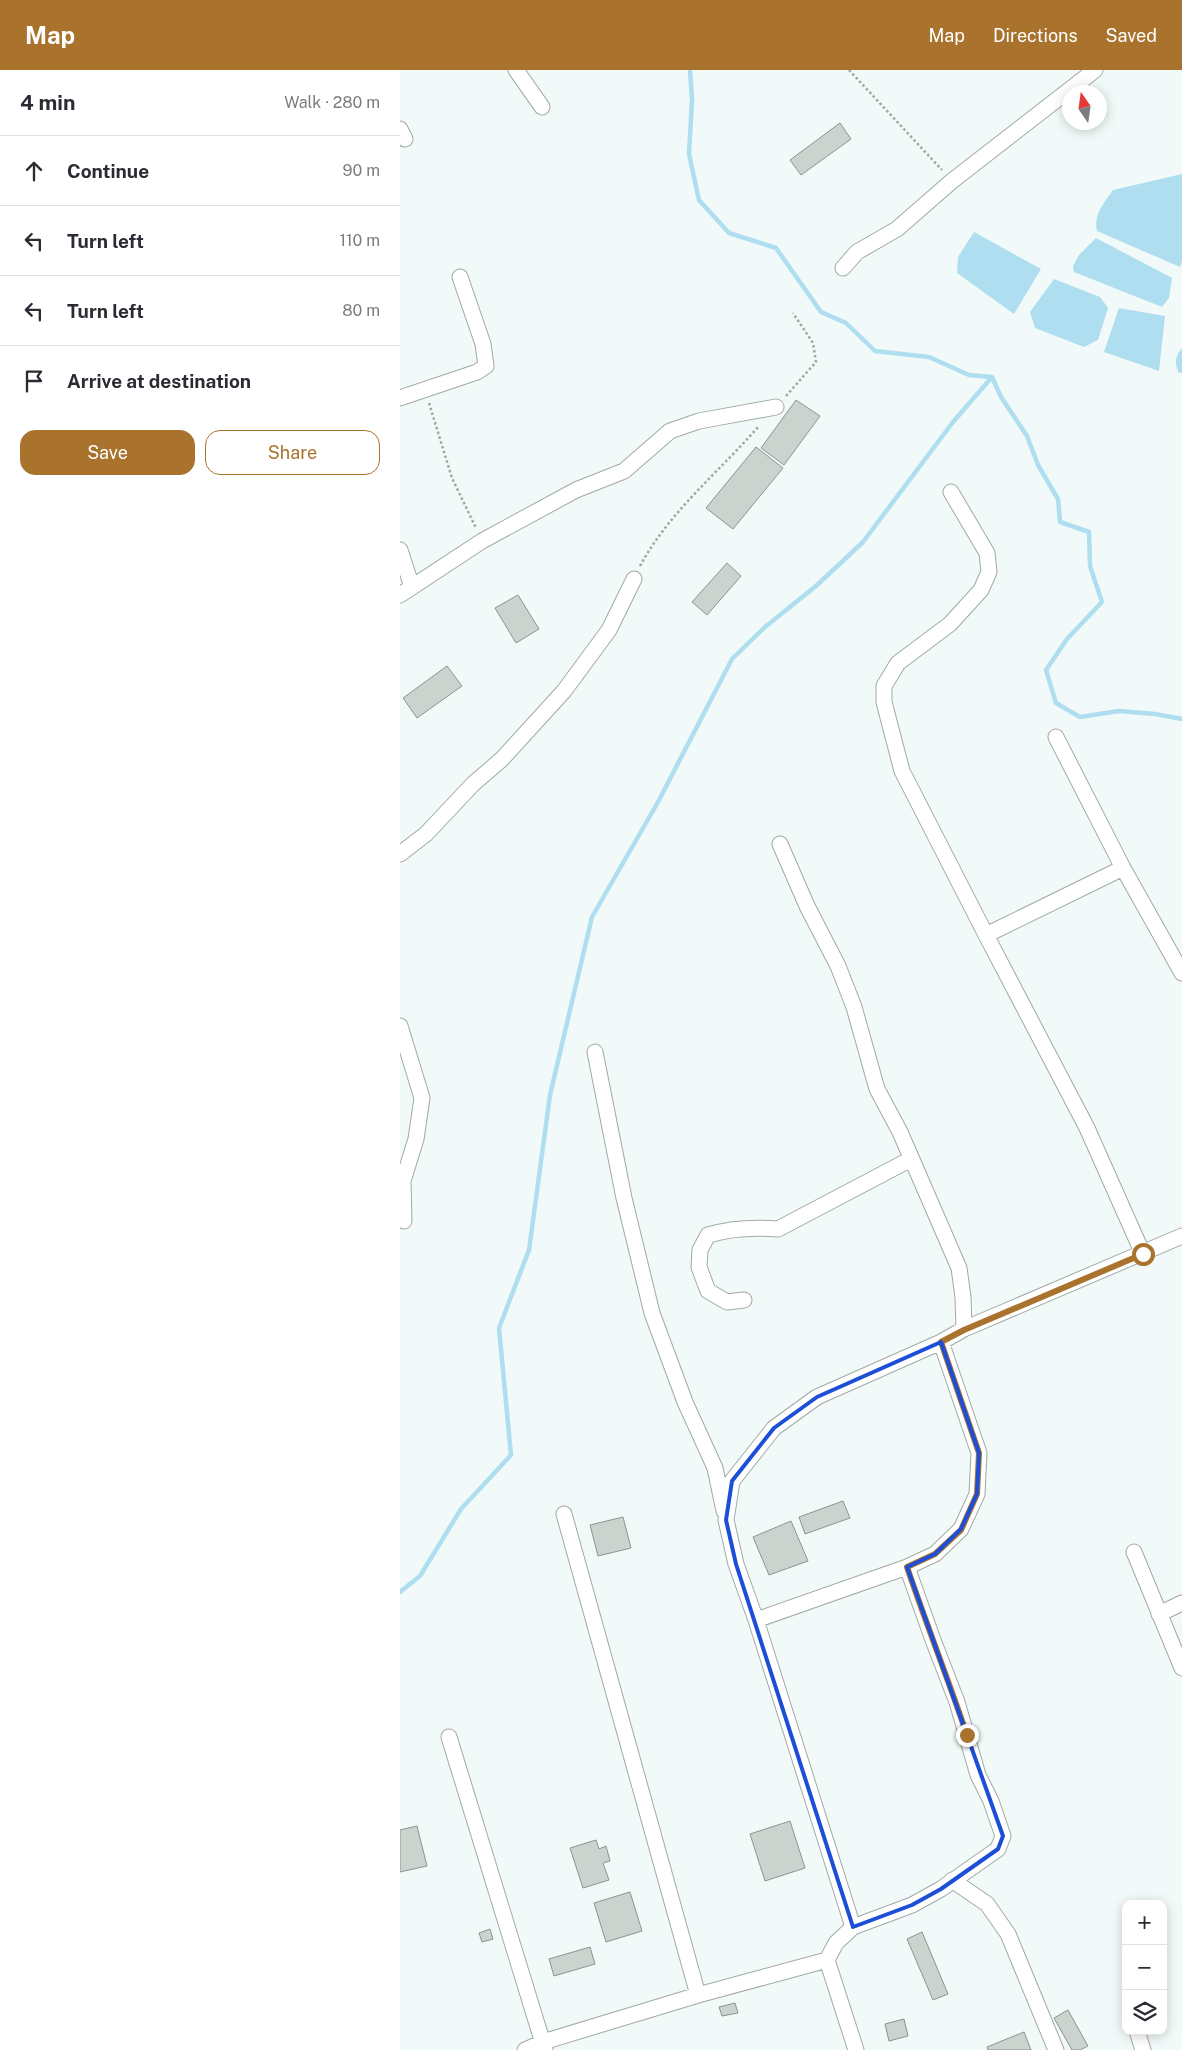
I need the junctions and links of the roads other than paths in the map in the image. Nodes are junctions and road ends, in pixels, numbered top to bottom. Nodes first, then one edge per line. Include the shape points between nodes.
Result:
1 (516, 70) edge
2 (1095, 70) edge
3 (542, 107) dead end
4 (843, 268) dead end
5 (460, 277) dead end
6 (400, 398) edge
7 (776, 407) road end
8 (951, 492) dead end
9 (400, 550) edge
10 (634, 579) road end
11 (406, 591) edge
12 (1056, 737) dead end
13 (780, 844) dead end
14 (400, 854) edge
15 (1123, 868) junction
16 (986, 935) junction
17 (1182, 973) edge
18 (400, 1026) edge
19 (595, 1052) dead end
20 (912, 1159) junction
21 (404, 1221) dead end
22 (1182, 1236) edge
23 (1143, 1254) junction
24 (744, 1300) dead end
25 (964, 1330) junction
26 (941, 1342) junction
27 (564, 1514) dead end
28 (726, 1520) junction
29 (1134, 1552) dead end
30 (907, 1567) junction
31 (1182, 1603) edge
32 (1159, 1614) junction
33 (756, 1620) junction
34 (1182, 1668) edge
35 (448, 1737) dead end
36 (952, 1880) junction
37 (853, 1927) junction
38 (827, 1960) junction
39 (698, 1995) junction
40 (1138, 2035) edge
41 (544, 2046) edge
42 (525, 2050) edge
43 (856, 2050) edge
44 (1056, 2050) edge
45 (1143, 2050) edge

1 - 3 street
2 - 4 street via 952,181 897,229 856,252
5 - 6 street via 483,344 486,366
7 - 11 street via 699,421 670,431 624,470 576,490 482,541
8 - 16 street via 987,553 989,572 981,590 950,624 898,663 884,686 884,702 902,771
9 - 11 street
10 - 14 street via 609,630 564,691 502,759 473,784 426,834
12 - 15 street
13 - 20 street via 838,966 854,1007 877,1089
15 - 16 street
15 - 17 street
16 - 23 street via 1087,1128
18 - 21 street via 422,1098 416,1139 403,1181
19 - 28 street via 624,1198 652,1313 685,1402 715,1468
20 - 24 street via 778,1229 727,1229 708,1235 700,1250 698,1267 708,1291 726,1302
20 - 25 street via 959,1268
22 - 23 street
23 - 25 street
25 - 26 street
26 - 28 street via 817,1397 774,1428 732,1481
26 - 30 street via 979,1453 977,1494 961,1530 935,1554
27 - 39 street
28 - 33 street via 736,1564
29 - 32 street
30 - 33 street
30 - 36 street via 957,1702 978,1775 1003,1836 998,1849
31 - 32 street
32 - 34 street
33 - 37 street
35 - 41 street
36 - 37 street via 912,1906
36 - 44 street via 987,1904 1008,1934
37 - 38 street via 836,1943
38 - 39 street
38 - 43 street
39 - 41 street
40 - 45 street
41 - 42 street

